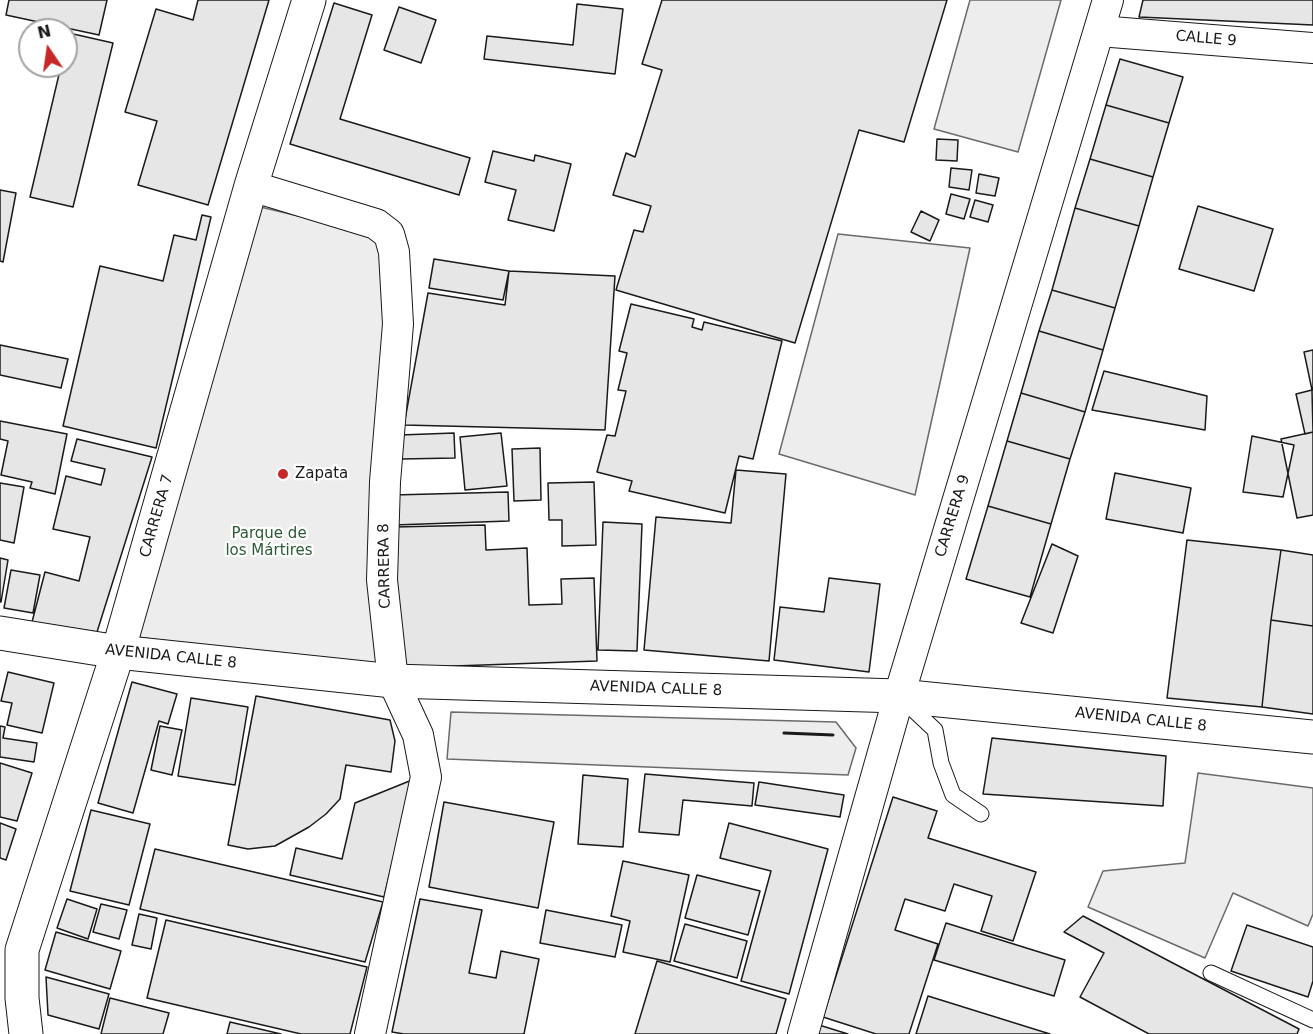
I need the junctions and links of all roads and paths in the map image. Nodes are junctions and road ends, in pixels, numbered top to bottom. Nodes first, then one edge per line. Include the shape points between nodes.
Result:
1 (309, 0) edge
2 (1108, 0) edge
3 (1099, 31) junction
4 (1313, 48) edge
5 (251, 186) junction
6 (0, 633) edge
7 (118, 652) junction
8 (393, 681) junction
9 (899, 696) junction
10 (1313, 736) edge
11 (981, 814) dead end
12 (1211, 973) dead end
13 (1313, 1020) edge
14 (26, 1034) edge
15 (370, 1034) edge
16 (803, 1034) edge

1 - 5 main road, CARRERA 7
2 - 3 street, CARRERA 9
3 - 4 street, CALLE 9
3 - 9 street, CARRERA 9
5 - 7 main road, CARRERA 7
5 - 8 street, CARRERA 8 via 376,224 389,234 394,252 398,324 385,482 382,580
6 - 7 main road, AVENIDA CALLE 8
7 - 8 main road, AVENIDA CALLE 8
7 - 14 main road, CARRERA 7 via 22,950
8 - 9 main road, AVENIDA CALLE 8
8 - 15 street, CARRERA 8 via 418,735 426,777
9 - 10 main road, AVENIDA CALLE 8
9 - 11 lane via 935,730 941,763 953,795
9 - 16 street, CARRERA 9
12 - 13 lane

